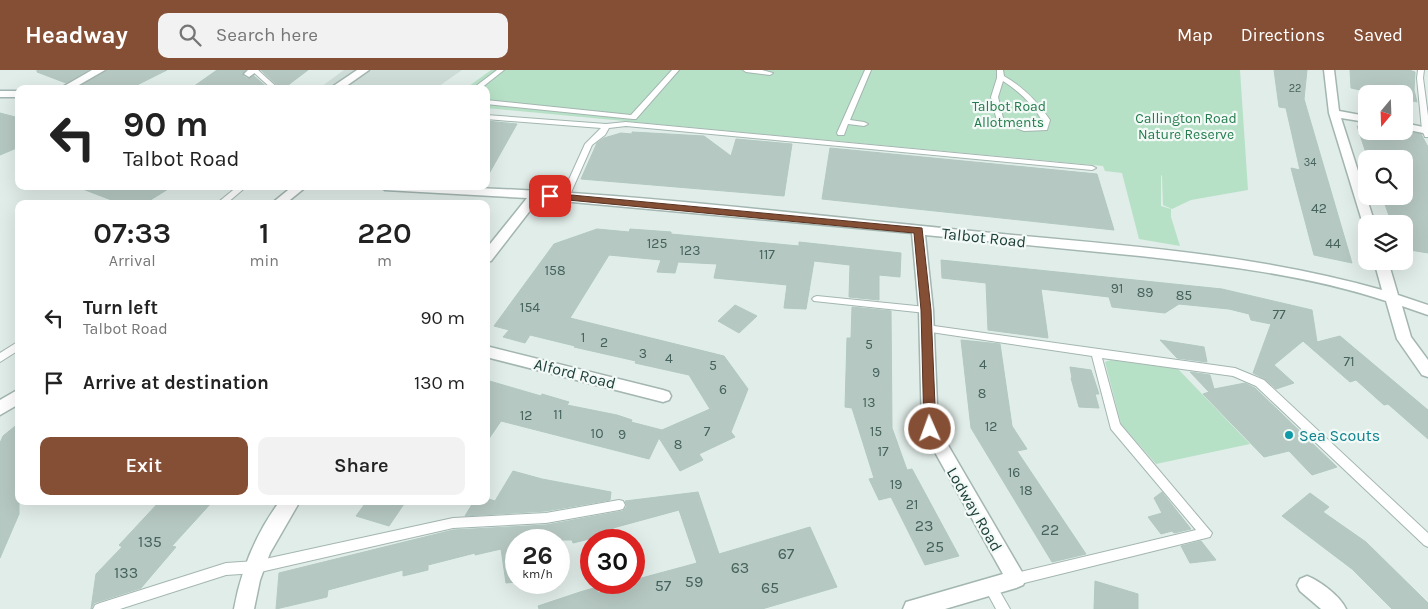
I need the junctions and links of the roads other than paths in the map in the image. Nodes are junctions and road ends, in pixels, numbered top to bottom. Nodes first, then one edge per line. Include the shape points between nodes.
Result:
1 (100, 70) edge
2 (364, 70) edge
3 (501, 70) edge
4 (676, 70) edge
5 (746, 70) edge
6 (868, 70) edge
7 (1329, 70) edge
8 (1421, 70) edge
9 (253, 71) edge
10 (770, 73) edge
11 (1001, 74) edge
12 (72, 85) edge
13 (271, 85) edge
14 (340, 85) edge
15 (480, 85) edge
16 (0, 94) edge
17 (15, 94) edge
18 (490, 103) edge
19 (1334, 113) junction
20 (490, 117) edge
21 (1358, 118) edge
22 (627, 120) junction
23 (846, 122) junction
24 (864, 124) dead end
25 (606, 126) junction
26 (1413, 128) edge
27 (1427, 132) edge
28 (841, 133) dead end
29 (1092, 168) dead end
30 (238, 190) edge
31 (296, 190) edge
32 (452, 190) edge
33 (536, 195) junction
34 (565, 197) junction
35 (225, 200) edge
36 (282, 200) edge
37 (1366, 215) edge
38 (918, 230) junction
39 (490, 253) edge
40 (1384, 270) edge
41 (1393, 297) junction
42 (817, 299) dead end
43 (926, 310) junction
44 (1428, 310) edge
45 (927, 333) junction
46 (15, 348) edge
47 (490, 352) edge
48 (1096, 353) junction
49 (0, 358) edge
50 (1428, 371) edge
51 (663, 396) dead end
52 (15, 398) edge
53 (0, 409) edge
54 (287, 505) edge
55 (619, 505) dead end
56 (1428, 541) edge
57 (256, 567) junction
58 (1016, 579) junction
59 (1307, 585) dead end
60 (990, 587) junction
61 (100, 609) edge
62 (244, 609) edge
63 (913, 609) edge
64 (1003, 609) edge
65 (1336, 609) edge

1 - 12 street
2 - 14 street
3 - 15 lane
4 - 22 lane
5 - 10 lane
6 - 23 lane
7 - 19 street
8 - 27 lane
9 - 13 lane
11 - 11 lane via 995,91 1000,119 1024,129 1044,128 1046,120 1041,112 1022,89
16 - 17 street
18 - 22 lane
19 - 21 street
19 - 37 street
20 - 25 lane
22 - 25 lane
22 - 29 lane
23 - 24 lane
23 - 28 lane
25 - 34 lane via 589,144
26 - 27 street
30 - 35 lane
31 - 36 street
32 - 33 street, Talbot Road
33 - 34 street, Talbot Road
33 - 39 street
34 - 38 street, Talbot Road
38 - 41 street, Talbot Road via 1252,266 1322,278
38 - 43 street, Lodway Road
40 - 41 street
41 - 44 street, Talbot Road
41 - 50 street via 1404,339
42 - 43 lane
43 - 45 street, Lodway Road
45 - 48 lane
45 - 58 street, Lodway Road via 930,429
46 - 49 lane
47 - 51 street, Alford Road
48 - 56 lane via 1235,372 1260,383
48 - 58 lane via 1115,426 1206,533
52 - 53 street
54 - 57 street via 275,520
55 - 57 lane via 546,518 453,523
57 - 61 lane via 226,569
57 - 62 street
58 - 60 street
59 - 65 street
60 - 63 street
60 - 64 lane

